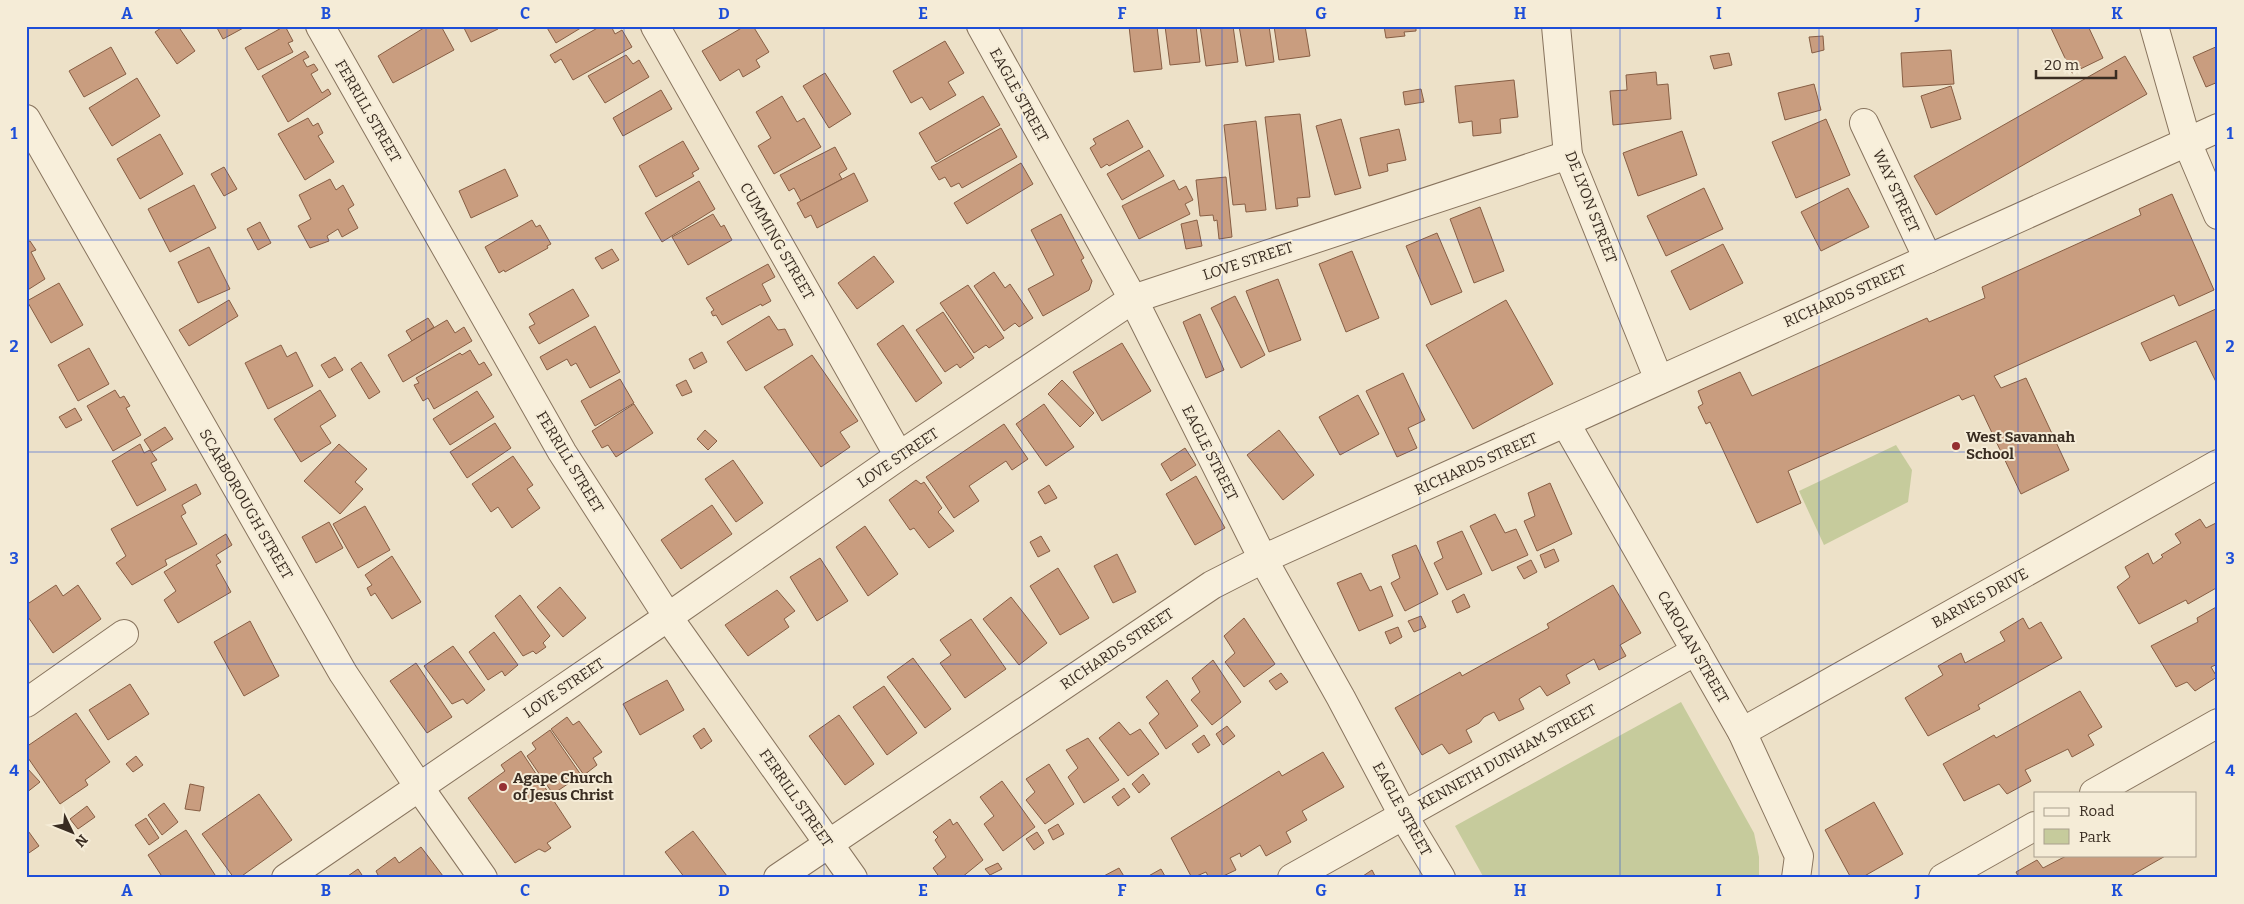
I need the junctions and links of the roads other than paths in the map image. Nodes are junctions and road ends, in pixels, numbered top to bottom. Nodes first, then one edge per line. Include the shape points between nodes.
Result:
1 (320, 26) edge
2 (655, 26) edge
3 (980, 26) edge
4 (1556, 26) edge
5 (2154, 26) edge
6 (26, 118) edge
7 (1864, 123) dead end
8 (2218, 128) edge
9 (2187, 142) junction
10 (1568, 155) junction
11 (2218, 215) edge
12 (1928, 259) junction
13 (1132, 300) junction
14 (1659, 380) junction
15 (1566, 424) junction
16 (899, 456) junction
17 (2218, 464) edge
18 (1263, 559) junction
19 (668, 617) junction
20 (124, 634) dead end
21 (1696, 651) junction
22 (26, 703) edge
23 (2218, 723) edge
24 (1742, 732) junction
25 (419, 787) junction
26 (2096, 792) edge
27 (1403, 815) junction
28 (2034, 827) edge
29 (829, 844) junction
30 (286, 878) edge
31 (483, 878) edge
32 (778, 878) edge
33 (853, 878) edge
34 (1292, 878) edge
35 (1441, 878) edge
36 (1796, 878) edge
37 (1943, 878) edge

1 - 19 street, FERRILL STREET via 562,452
2 - 16 street, CUMMING STREET
3 - 13 street, EAGLE STREET
4 - 10 street, DE LYON STREET
5 - 9 street
6 - 25 street, SCARBOROUGH STREET via 343,672
7 - 12 street, WAY STREET
8 - 9 street, RICHARDS STREET
9 - 11 street
9 - 12 street, RICHARDS STREET
10 - 13 street, LOVE STREET
10 - 14 street, DE LYON STREET
12 - 14 street, RICHARDS STREET
13 - 16 street, LOVE STREET
13 - 18 street, EAGLE STREET
14 - 15 street, RICHARDS STREET
15 - 18 street, RICHARDS STREET
15 - 21 street, CAROLAN STREET
16 - 19 street, LOVE STREET
17 - 24 street, BARNES DRIVE
18 - 27 street, EAGLE STREET via 1342,698
18 - 29 street, RICHARDS STREET via 1212,585
19 - 25 street, LOVE STREET
19 - 29 street, FERRILL STREET
20 - 22 street
21 - 24 street, CAROLAN STREET
21 - 27 street, KENNETH DUNHAM STREET
23 - 26 street
24 - 36 street, CAROLAN STREET via 1799,856
25 - 30 street, LOVE STREET
25 - 31 street, SCARBOROUGH STREET
27 - 34 street, KENNETH DUNHAM STREET
27 - 35 street, EAGLE STREET
28 - 37 street
29 - 32 street, RICHARDS STREET
29 - 33 street, FERRILL STREET

